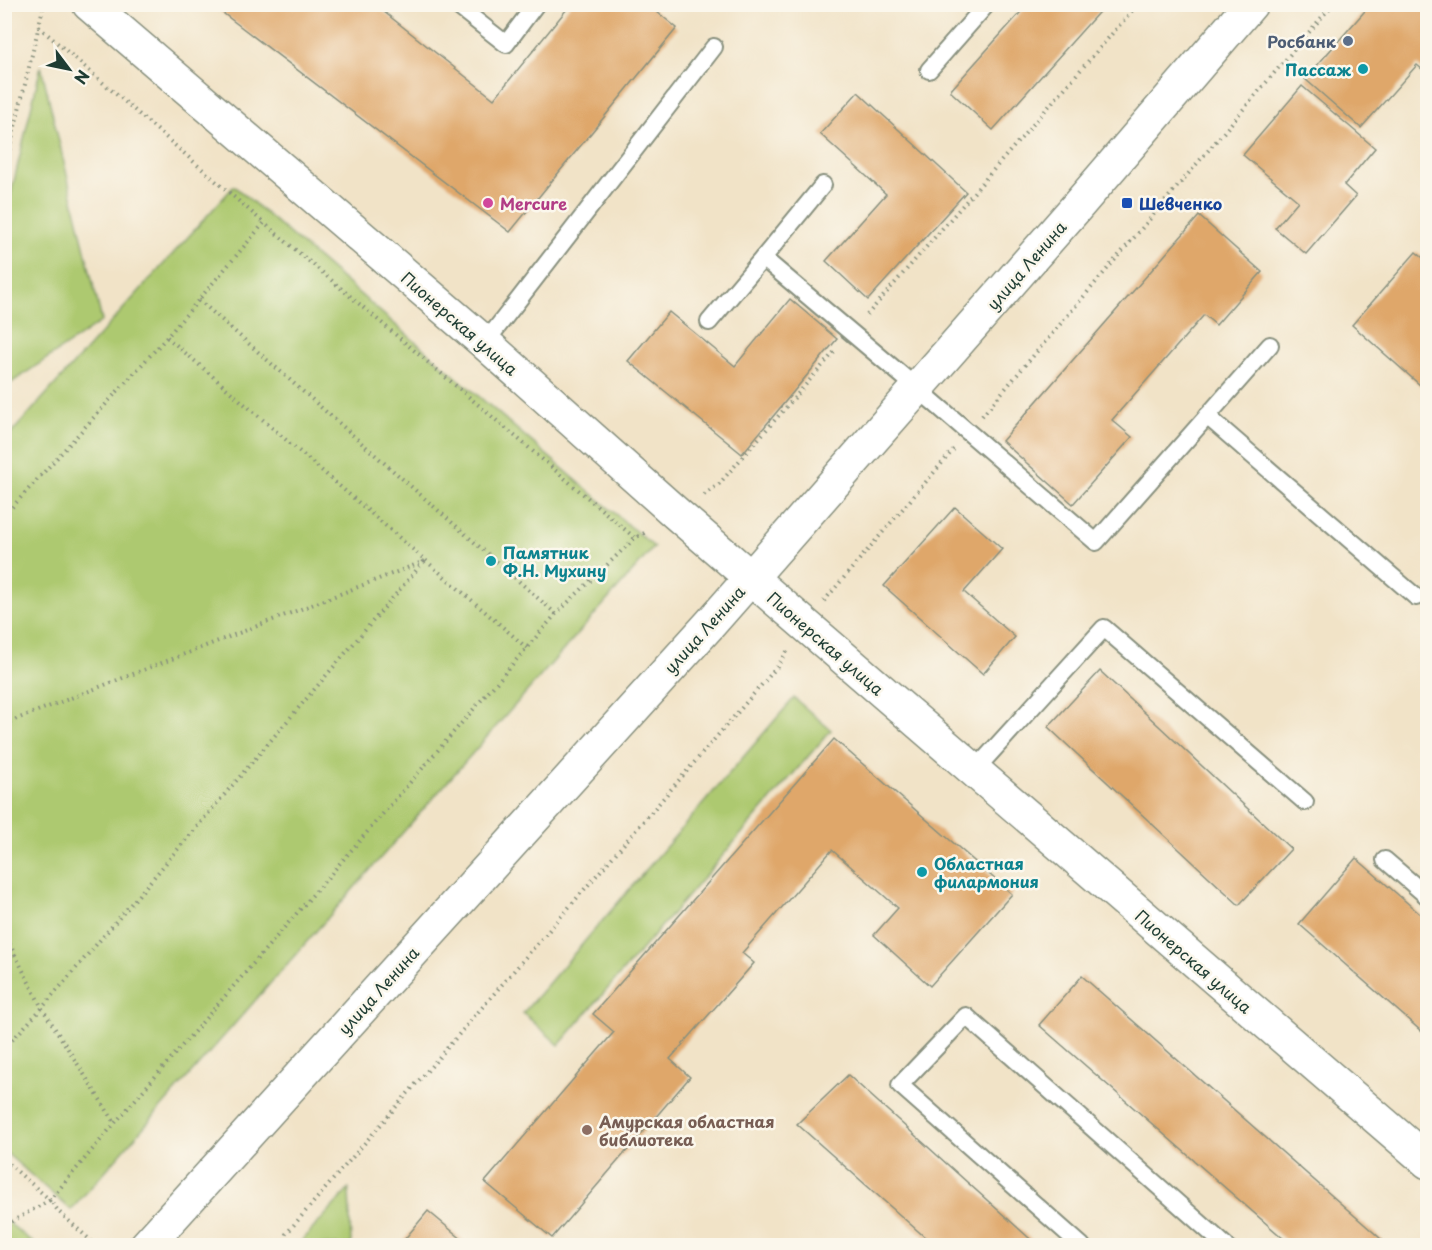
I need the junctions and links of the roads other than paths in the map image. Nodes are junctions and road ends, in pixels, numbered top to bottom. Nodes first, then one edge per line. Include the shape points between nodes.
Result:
1 (89, 4) edge
2 (455, 4) edge
3 (536, 4) edge
4 (987, 4) edge
5 (1251, 4) edge
6 (714, 47) dead end
7 (929, 70) dead end
8 (823, 185) dead end
9 (763, 258) junction
10 (709, 322) dead end
11 (485, 343) junction
12 (1270, 345) dead end
13 (917, 388) junction
14 (1207, 416) junction
15 (750, 577) junction
16 (1416, 597) dead end
17 (974, 771) junction
18 (1305, 802) dead end
19 (1385, 860) dead end
20 (1428, 897) edge
21 (1428, 1162) edge
22 (146, 1245) edge
23 (1082, 1245) edge
24 (1226, 1245) edge

1 - 11 street, Пионерская улица
2 - 3 lane via 506,44
4 - 7 lane
5 - 13 street, улица Ленина
6 - 11 lane
8 - 9 lane
9 - 10 lane
9 - 13 lane
11 - 15 street, Пионерская улица
12 - 14 lane
13 - 14 lane via 1096,542
13 - 15 street, улица Ленина
14 - 16 lane
15 - 17 street, Пионерская улица
15 - 22 street, улица Ленина
17 - 18 lane via 1104,628
17 - 21 street, Пионерская улица
19 - 20 lane
23 - 24 lane via 900,1085 966,1016

